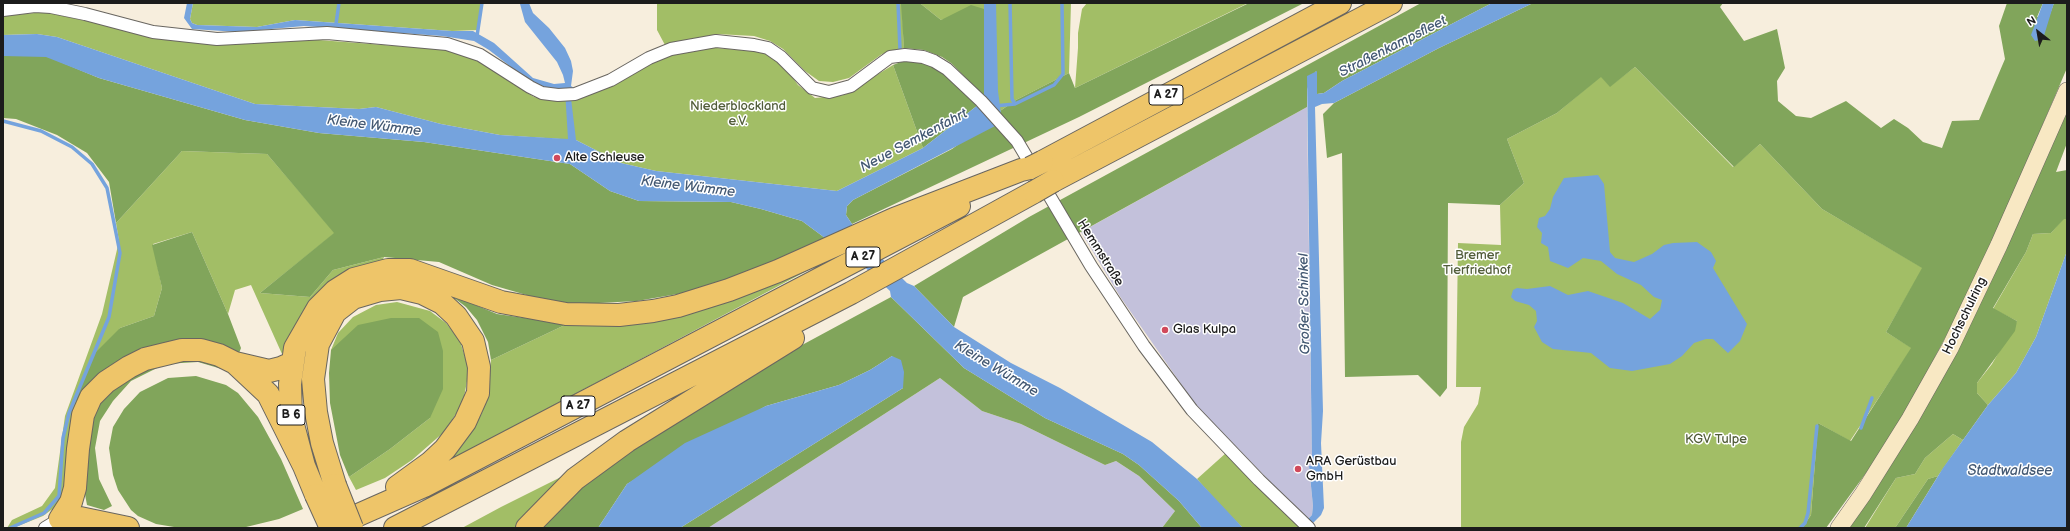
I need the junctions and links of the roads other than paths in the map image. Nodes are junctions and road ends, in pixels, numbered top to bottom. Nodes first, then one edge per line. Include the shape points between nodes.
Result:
1 (1340, 3) edge
2 (1391, 3) edge
3 (3, 10) edge
4 (2067, 91) edge
5 (898, 227) junction
6 (853, 297) junction
7 (235, 363) junction
8 (292, 363) junction
9 (304, 466) junction
10 (325, 490) junction
11 (52, 524) edge
12 (1307, 526) edge
13 (128, 528) edge
14 (316, 528) edge
15 (330, 528) edge
16 (352, 528) edge
17 (395, 528) edge
18 (527, 528) edge
19 (1839, 528) edge

1 - 5 highway, A 27 via 1029,168
2 - 6 highway, A 27, bridge via 1053,181 929,250
3 - 12 street, Hemmstraße via 51,7 153,32 217,39 327,33 447,44 480,55 536,90 558,95 575,94 611,80 670,49 716,41 768,48 781,57 812,88 829,92 852,86 890,57 924,57 947,68 999,119 1017,141 1091,266 1144,346 1187,404
4 - 19 street, Hochschulring via 1950,348 1910,419
5 - 8 highway via 811,256 710,297 678,306 619,315 566,314 532,309 501,302 410,270 388,270 370,274 354,279 318,308 295,348
5 - 15 highway, A 27 via 824,277 424,486
6 - 17 highway, A 27
6 - 18 highway via 627,440 575,479
7 - 8 highway via 269,371
7 - 9 highway via 268,394
7 - 11 highway via 201,350 182,350 145,359 106,382 91,397 83,415 75,488 71,502
8 - 9 highway, B 6 via 291,417
9 - 10 highway, B 6
10 - 14 highway via 322,443 313,379 318,344 335,312 353,298 380,290 402,288 422,293 442,303 456,316 473,341 479,367 478,393 465,422 445,449 407,481
10 - 15 highway, B 6, bridge
10 - 16 highway, B 6, bridge
11 - 13 highway via 80,518

